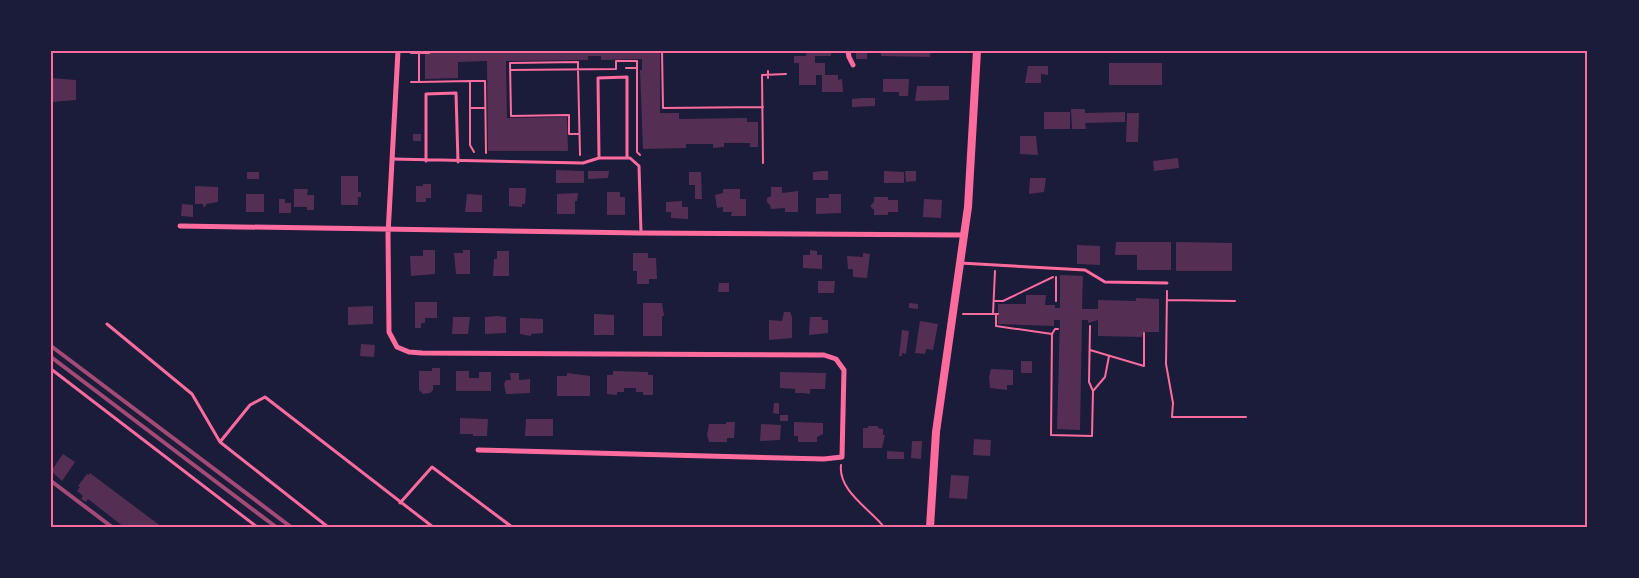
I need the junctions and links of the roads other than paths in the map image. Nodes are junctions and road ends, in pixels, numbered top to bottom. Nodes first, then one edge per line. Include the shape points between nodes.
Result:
1 (398, 51) edge
2 (848, 51) edge
3 (977, 51) edge
4 (853, 65) dead end
5 (599, 158) junction
6 (627, 158) junction
7 (392, 159) junction
8 (426, 161) junction
9 (458, 162) junction
10 (180, 226) dead end
11 (388, 229) junction
12 (641, 233) junction
13 (964, 235) junction
14 (960, 263) junction
15 (1167, 283) road end
16 (107, 324) dead end
17 (51, 369) edge
18 (220, 442) junction
19 (478, 450) dead end
20 (400, 503) junction
21 (257, 527) edge
22 (328, 527) edge
23 (433, 527) edge
24 (512, 527) edge
25 (930, 527) edge

1 - 7 street
2 - 4 street
3 - 13 street
5 - 6 lane
5 - 6 lane via 598,78 627,77
5 - 9 lane via 583,163
6 - 12 lane via 635,160 639,166
7 - 8 lane
7 - 11 street
8 - 9 lane
8 - 9 lane via 426,94 456,93
10 - 11 street
11 - 12 street
11 - 19 street via 389,332 393,343 403,350 830,356 844,370 842,457
12 - 13 street
13 - 14 street
14 - 15 lane via 1086,270 1105,282
14 - 25 street via 936,432
16 - 18 lane via 192,394
17 - 21 lane
18 - 20 lane via 250,405 265,398
18 - 22 lane
20 - 23 lane
20 - 24 lane via 432,467

